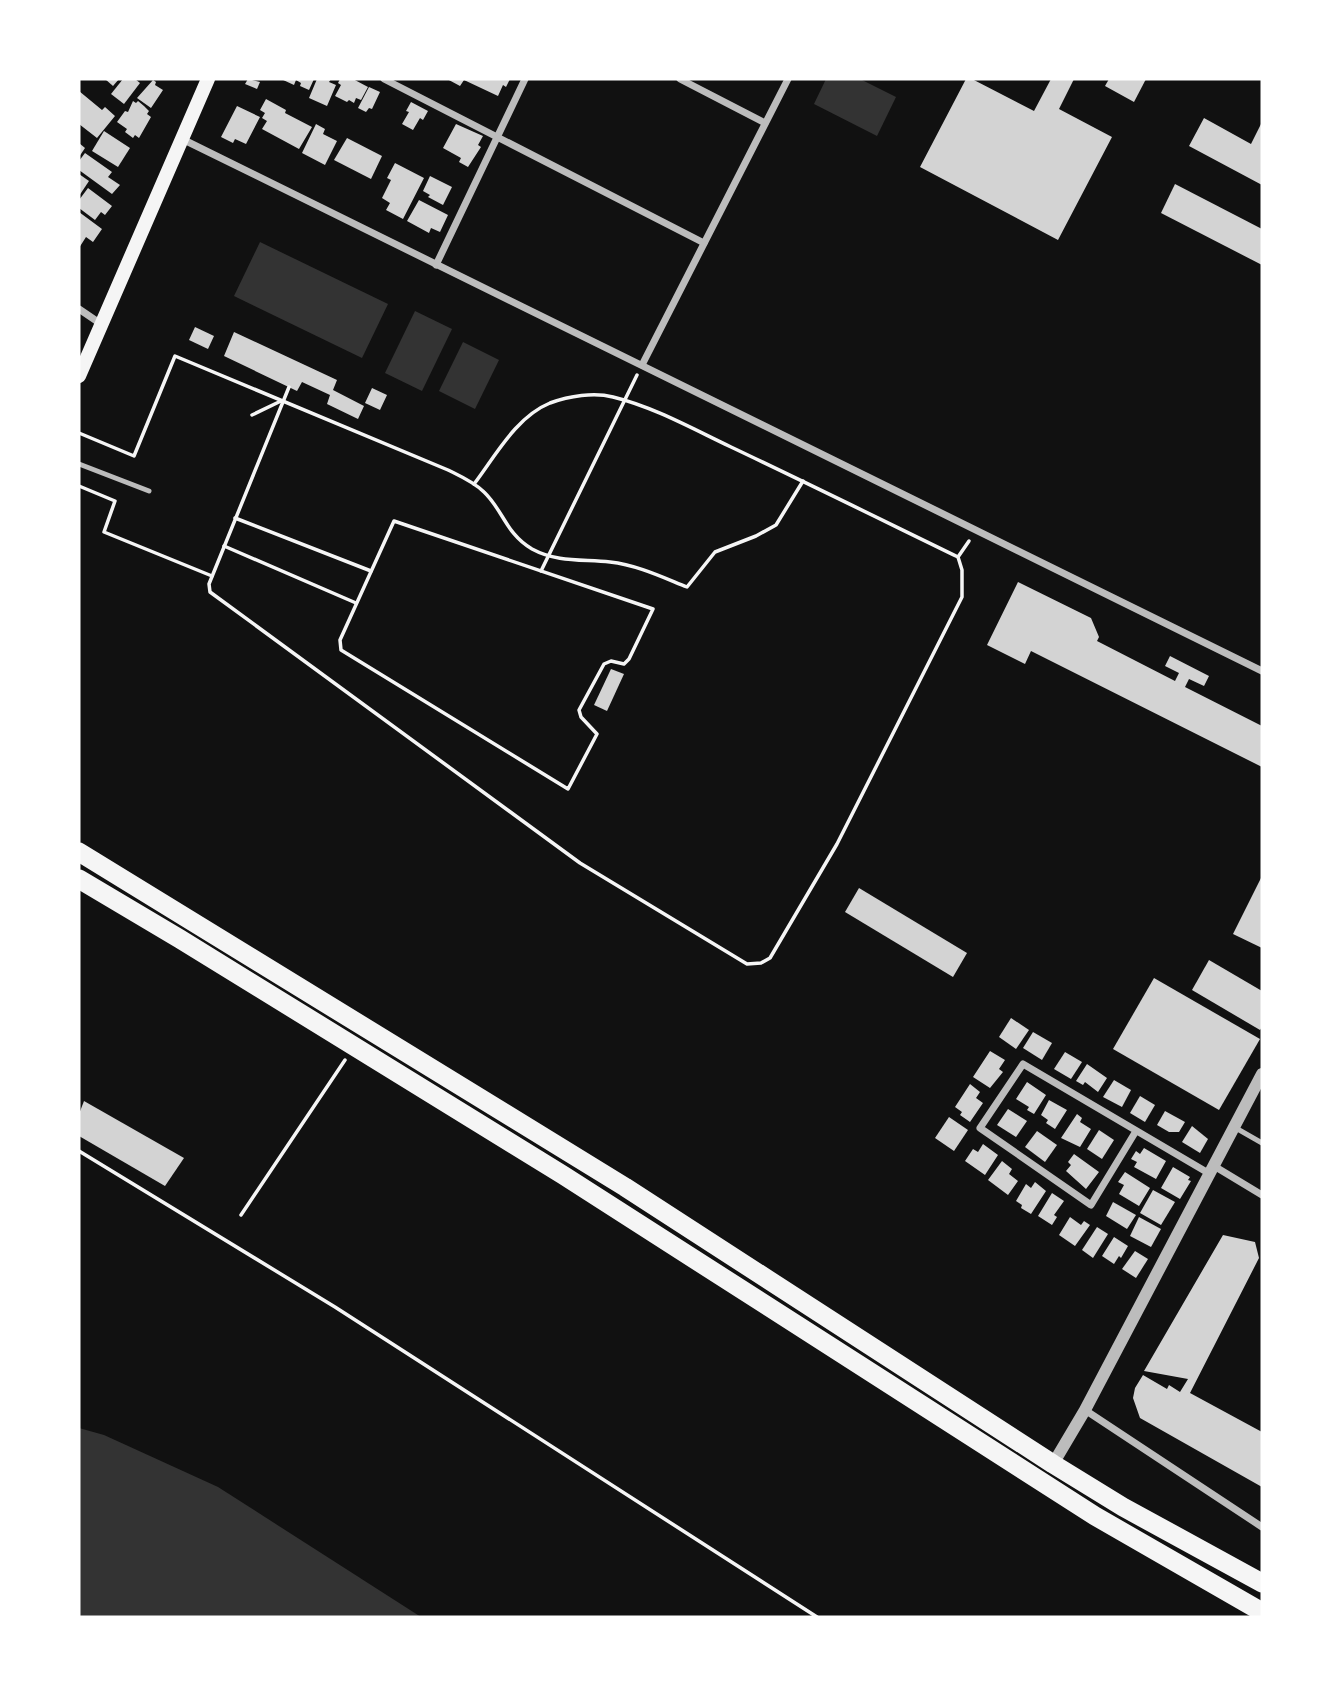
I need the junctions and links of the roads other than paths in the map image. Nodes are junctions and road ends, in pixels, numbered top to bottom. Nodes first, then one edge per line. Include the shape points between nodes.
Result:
1 (208, 79) edge
2 (384, 79) edge
3 (525, 79) edge
4 (680, 79) edge
5 (788, 79) edge
6 (765, 123) junction
7 (497, 135) junction
8 (183, 139) junction
9 (704, 243) junction
10 (436, 265) junction
11 (79, 309) edge
12 (101, 324) junction
13 (642, 365) junction
14 (79, 376) edge
15 (79, 464) edge
16 (149, 491) dead end
17 (1262, 671) edge
18 (79, 852) edge
19 (79, 879) edge
20 (1262, 1074) edge
21 (1234, 1127) junction
22 (1136, 1131) junction
23 (1262, 1143) edge
24 (1212, 1170) junction
25 (1262, 1195) edge
26 (1085, 1410) junction
27 (1052, 1464) junction
28 (1262, 1527) edge
29 (1262, 1583) edge
30 (1262, 1612) edge

1 - 8 main road
2 - 7 street
3 - 7 street
4 - 6 street
5 - 6 street
6 - 9 street
7 - 9 street
7 - 10 street
8 - 10 street
8 - 12 main road
9 - 13 street
10 - 13 street
11 - 12 street
12 - 14 main road
13 - 17 street
15 - 16 lane
18 - 27 highway via 602,1172
19 - 30 highway via 563,1175 1095,1516
20 - 21 street
21 - 23 lane
21 - 24 street
22 - 22 street via 1023,1064 980,1128 1091,1205
22 - 24 street
24 - 25 street
24 - 26 street
26 - 27 street
26 - 28 street
27 - 29 highway

